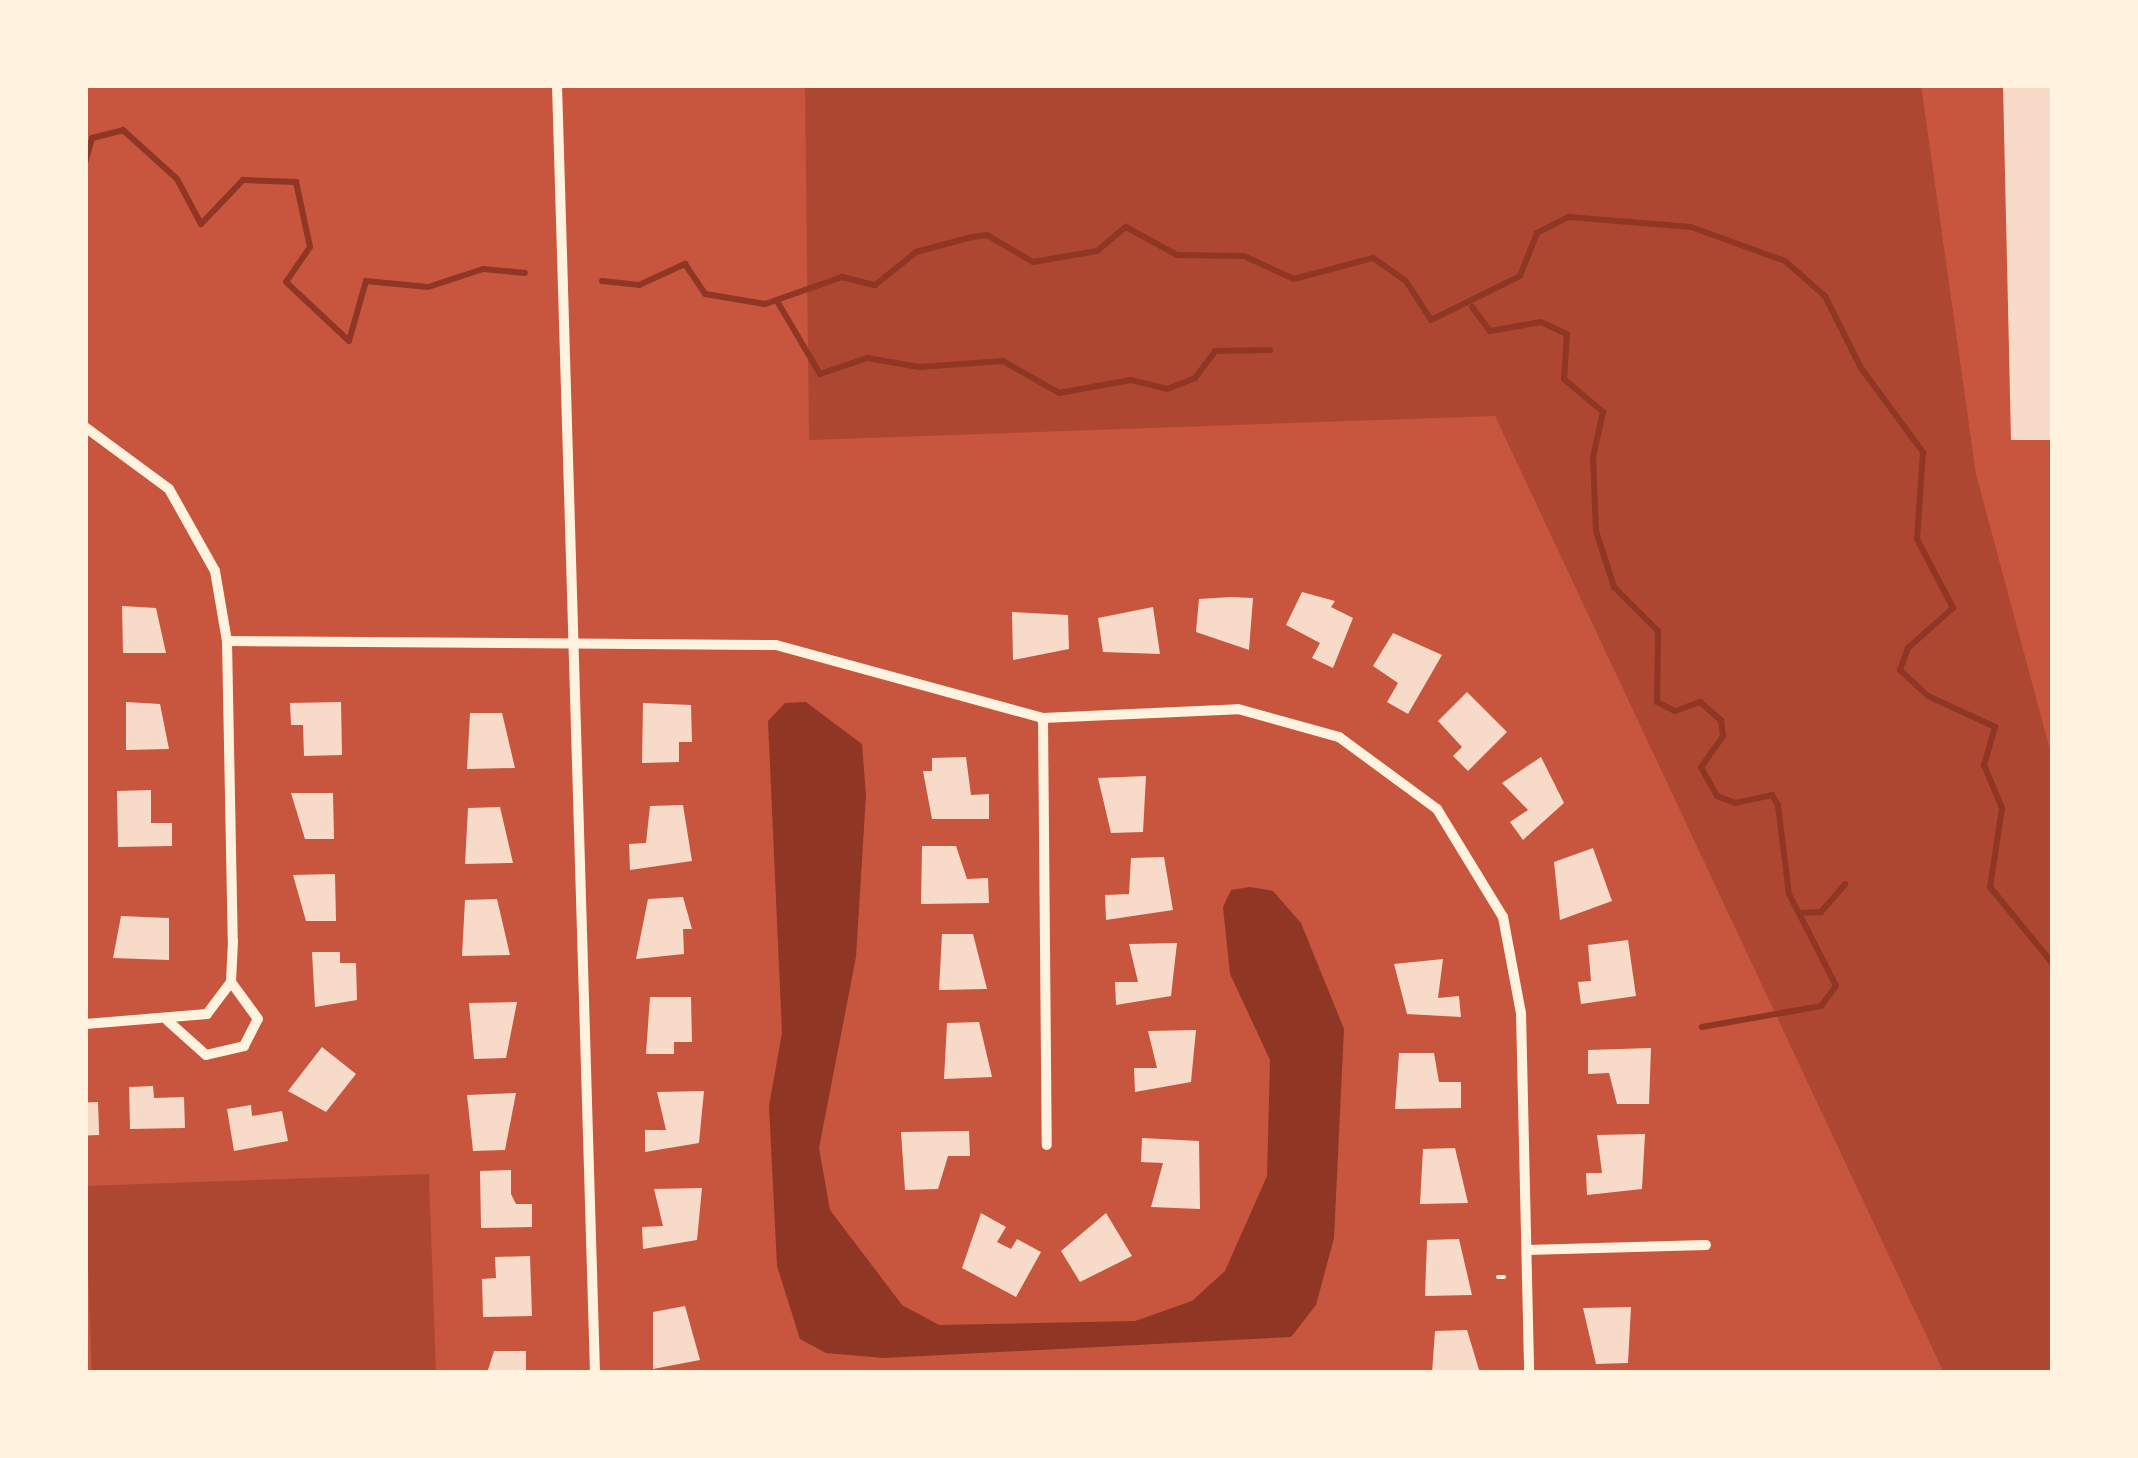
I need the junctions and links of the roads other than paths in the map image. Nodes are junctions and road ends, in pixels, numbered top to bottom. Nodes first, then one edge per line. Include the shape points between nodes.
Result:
1 (556, 85) edge
2 (85, 427) edge
3 (227, 641) junction
4 (572, 650) junction
5 (1043, 718) junction
6 (231, 982) junction
7 (168, 1021) junction
8 (85, 1024) edge
9 (1047, 1145) dead end
10 (1706, 1246) dead end
11 (1527, 1250) junction
12 (595, 1373) edge
13 (1529, 1373) edge

1 - 4 street
2 - 3 street via 142,463 188,516 215,571
3 - 4 street via 415,636
3 - 6 street
4 - 5 street via 802,648
4 - 12 street
5 - 9 street
5 - 11 street via 1195,706 1273,714 1384,763 1438,810 1486,878 1515,960
6 - 7 street via 207,1014
6 - 7 street via 258,1019 244,1046 206,1054
7 - 8 street
10 - 11 street
11 - 13 street

